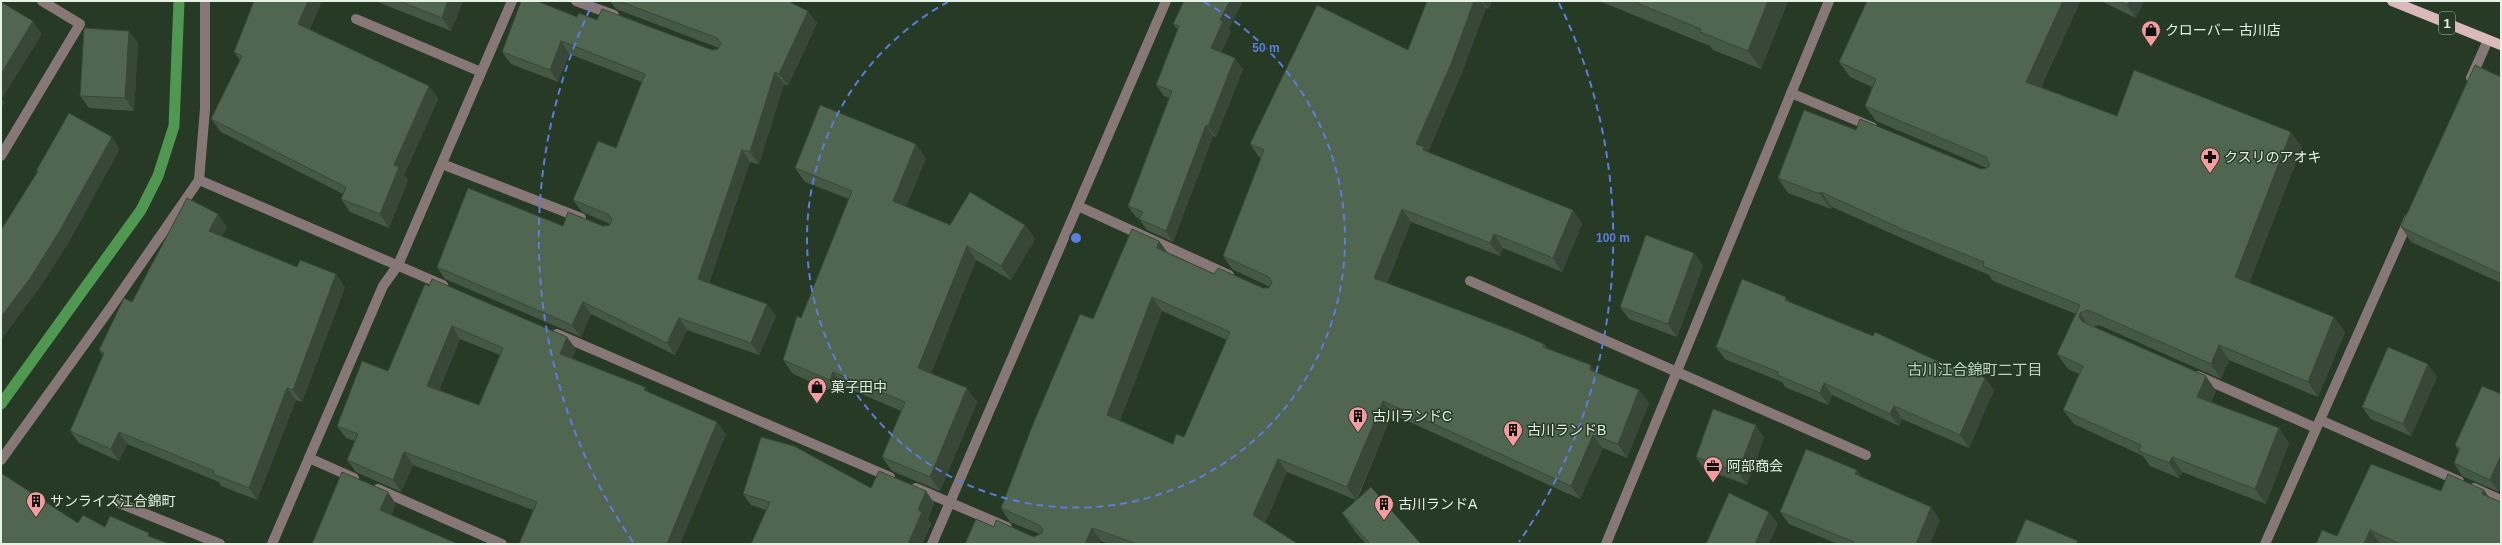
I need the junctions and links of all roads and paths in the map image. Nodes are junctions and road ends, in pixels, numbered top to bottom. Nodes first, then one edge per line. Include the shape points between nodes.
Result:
1 (42, 1) edge
2 (205, 1) edge
3 (512, 1) edge
4 (576, 1) edge
5 (1166, 1) edge
6 (1829, 1) edge
7 (2392, 1) edge
8 (356, 19) dead end
9 (628, 20) edge
10 (2488, 40) junction
11 (2501, 45) edge
12 (481, 72) junction
13 (2465, 91) edge
14 (1792, 93) junction
15 (1886, 132) edge
16 (1, 156) edge
17 (442, 164) junction
18 (199, 180) junction
19 (1078, 206) junction
20 (2414, 208) edge
21 (593, 223) edge
22 (398, 265) junction
23 (1240, 280) edge
24 (1470, 281) dead end
25 (456, 290) edge
26 (544, 328) edge
27 (1677, 372) junction
28 (2188, 372) edge
29 (2318, 424) junction
30 (5, 448) edge
31 (1866, 455) dead end
32 (310, 458) junction
33 (1, 460) edge
34 (2501, 500) edge
35 (119, 503) dead end
36 (950, 503) junction
37 (1019, 532) edge
38 (220, 544) edge
39 (272, 544) edge
40 (502, 544) edge
41 (932, 544) edge
42 (1606, 544) edge
43 (2265, 544) edge

1 - 16 street via 80,24
2 - 18 street via 205,109
3 - 12 street
4 - 9 street
5 - 19 street
6 - 14 street
7 - 10 main road, 1
8 - 12 street
10 - 11 main road, 1
10 - 13 street
12 - 17 street
14 - 15 street
14 - 27 street
17 - 21 street
17 - 22 street
18 - 22 street
18 - 30 street
19 - 23 street
19 - 36 street
20 - 29 street
22 - 25 street
22 - 32 street via 383,286
24 - 27 street
26 - 36 street
27 - 31 street
27 - 42 street
28 - 29 street
29 - 34 street
29 - 43 street
30 - 33 street
32 - 39 street
32 - 40 street
35 - 38 street
36 - 37 street
36 - 41 street

